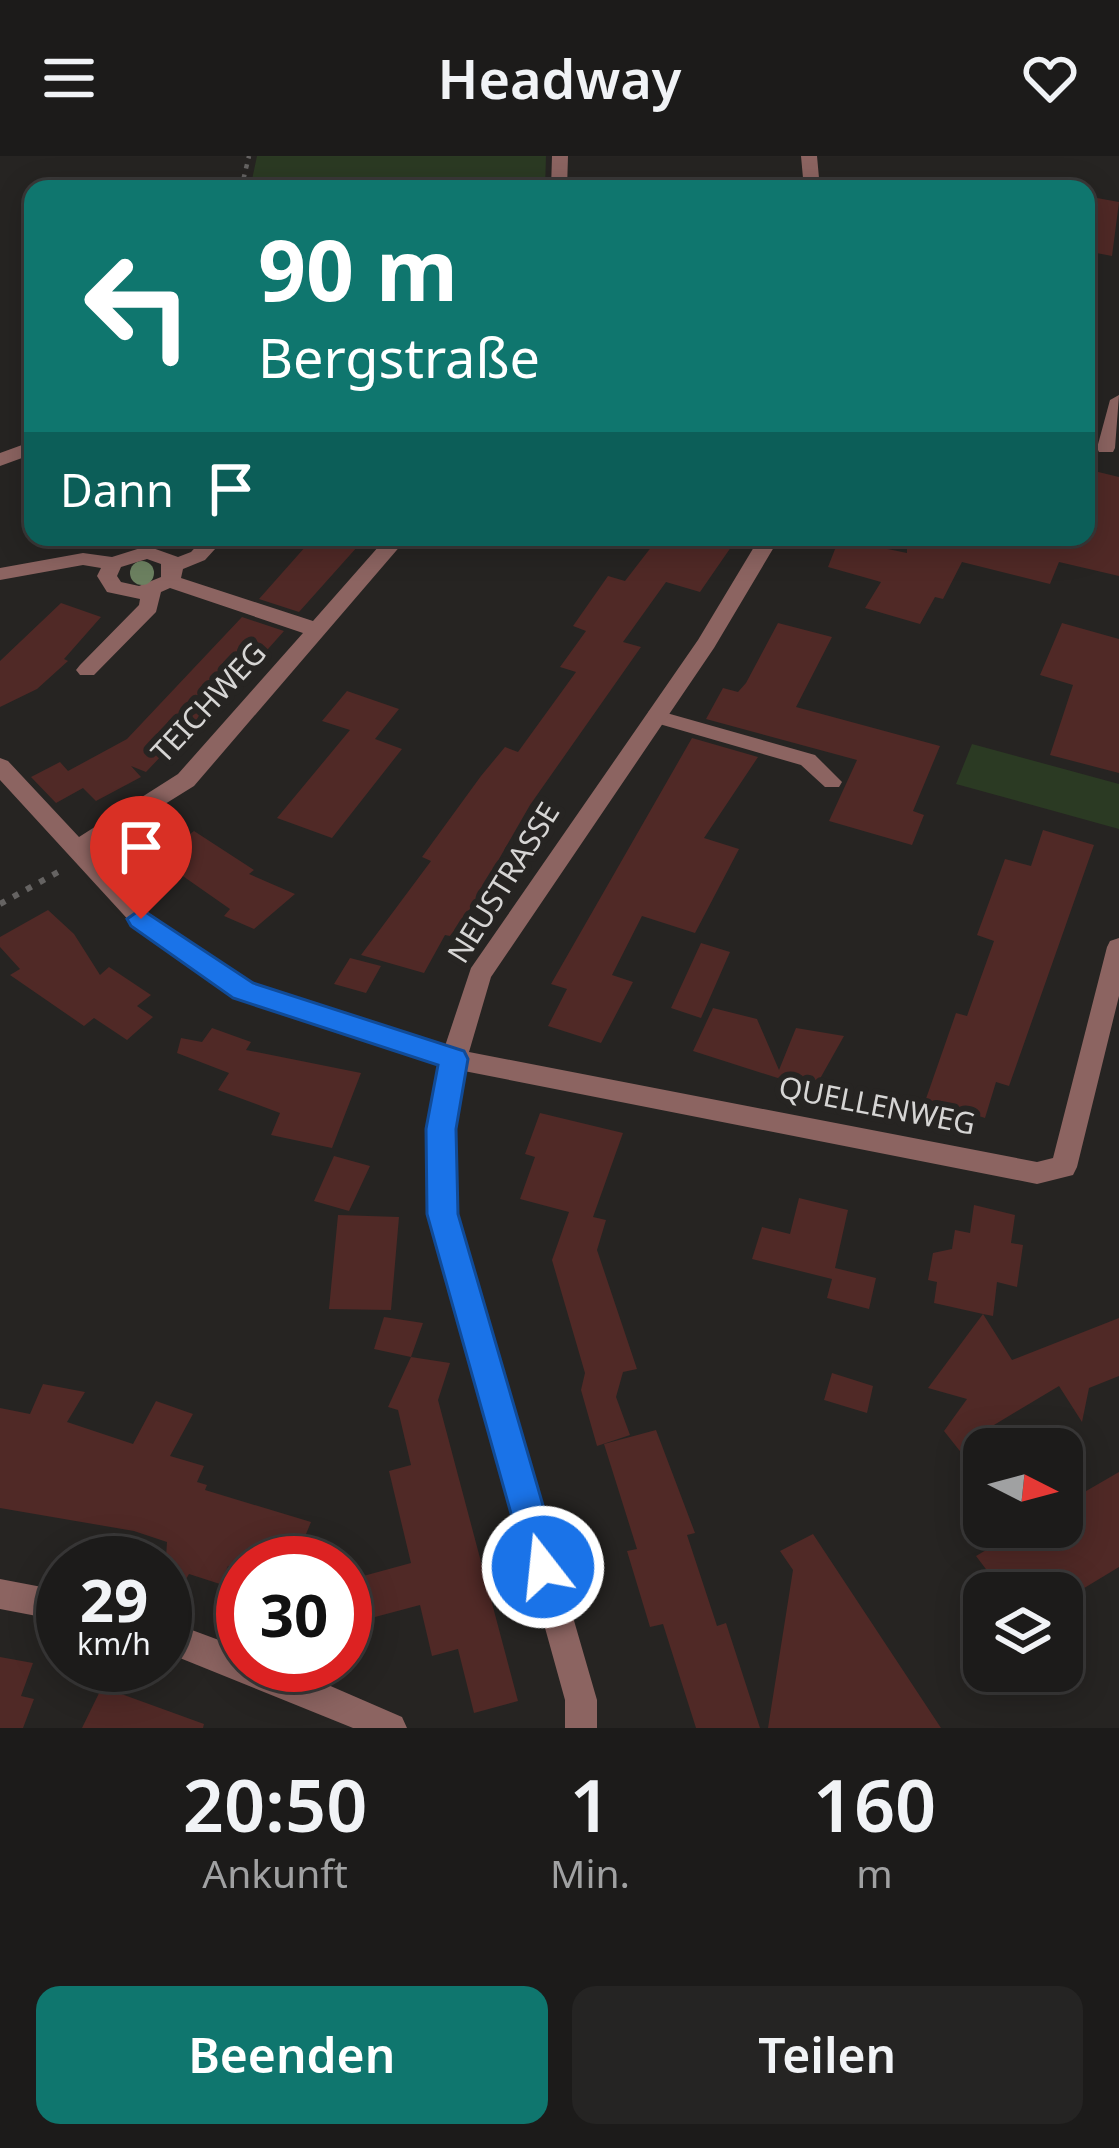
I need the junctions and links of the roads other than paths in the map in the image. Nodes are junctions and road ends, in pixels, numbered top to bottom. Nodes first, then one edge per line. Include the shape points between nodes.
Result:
1 (1119, 400) edge
2 (1104, 448) edge
3 (207, 546) edge
4 (390, 546) edge
5 (764, 546) edge
6 (113, 563) junction
7 (0, 574) edge
8 (164, 579) junction
9 (316, 630) junction
10 (86, 670) dead end
11 (656, 716) junction
12 (0, 766) edge
13 (832, 782) dead end
14 (78, 848) junction
15 (1119, 947) edge
16 (454, 1059) junction
17 (0, 1594) edge
18 (36, 1601) edge
19 (307, 1692) edge
20 (392, 1728) edge
21 (581, 1728) edge

1 - 2 street
3 - 8 street
4 - 9 street, TEICHWEG
5 - 11 street, NEUSTRASSE
6 - 7 street, TEICHWEG via 83,559
6 - 8 street, TEICHWEG via 147,552 164,556
6 - 8 street, TEICHWEG via 107,576 114,587
8 - 9 street, TEICHWEG
8 - 10 street via 149,608
9 - 14 street, TEICHWEG via 186,780
11 - 13 lane via 808,760
11 - 16 street, NEUSTRASSE via 480,975
12 - 14 street
14 - 16 street via 141,919 243,991
15 - 16 street, QUELLENWEG via 1064,1167 1037,1173
16 - 21 street, NEUSTRASSE via 441,1129 443,1214 581,1700
17 - 18 street
19 - 20 street

